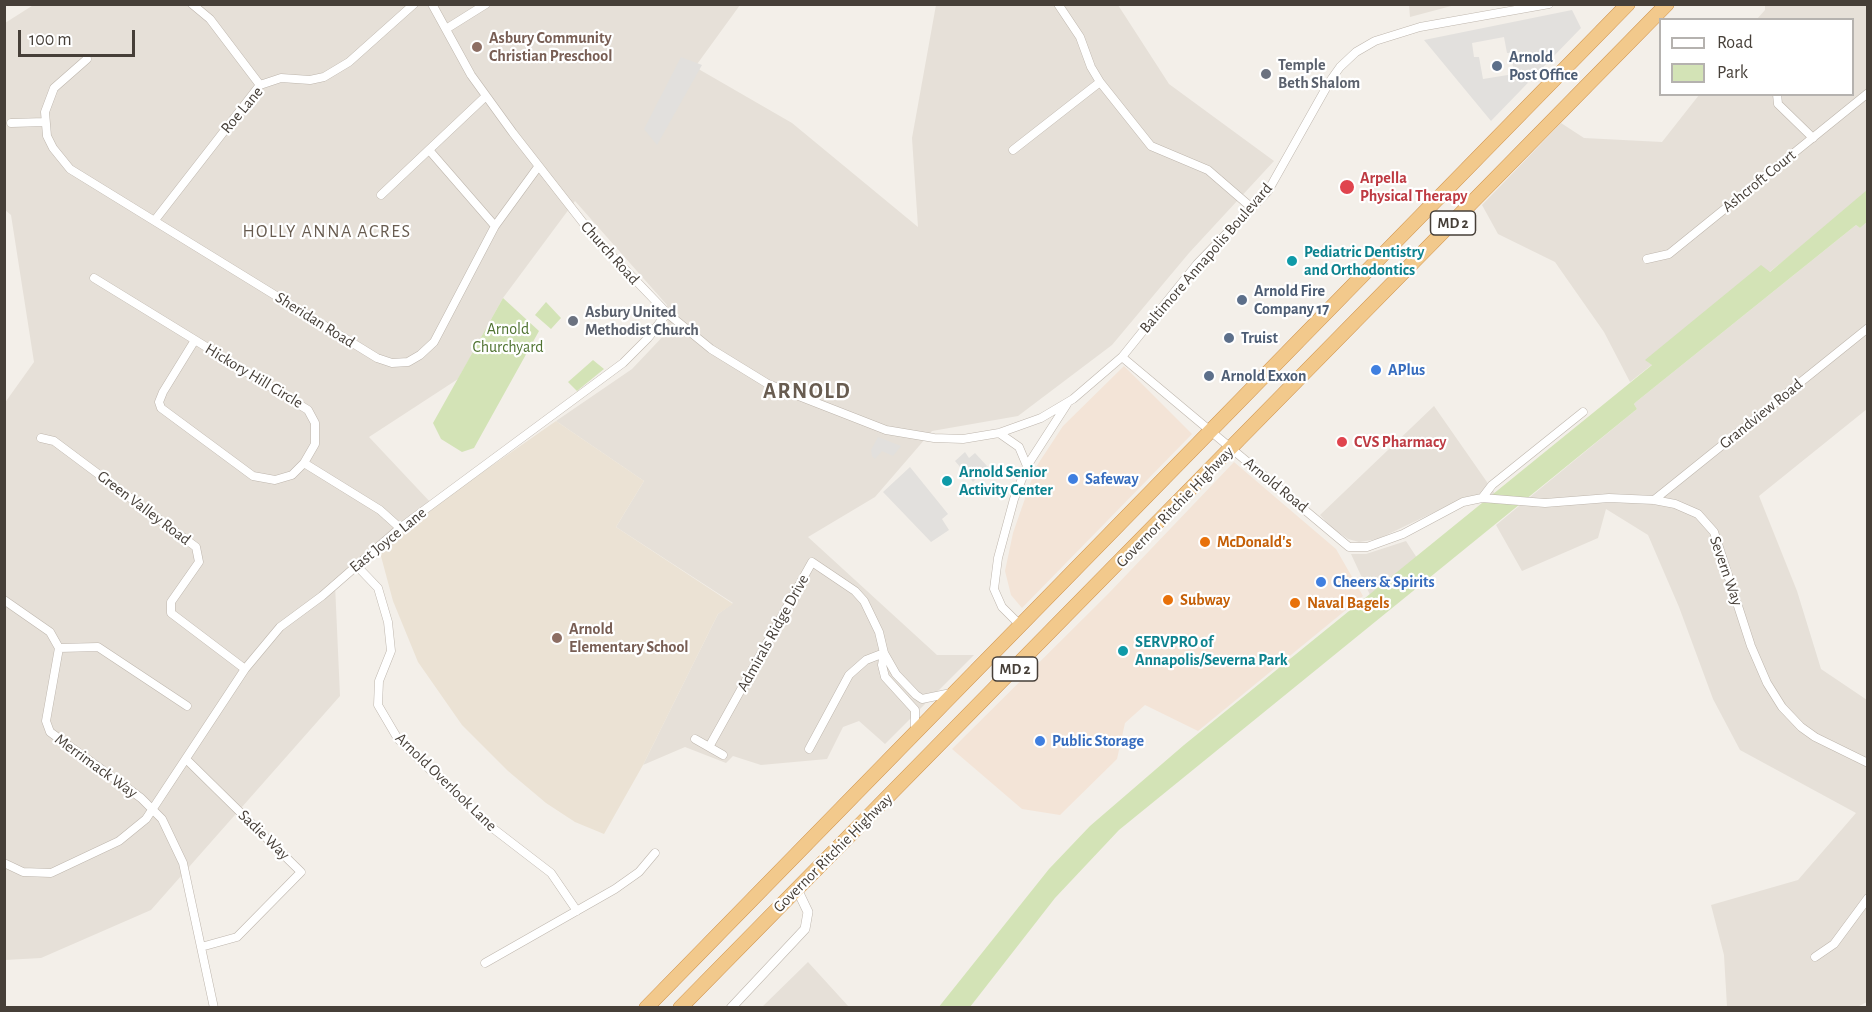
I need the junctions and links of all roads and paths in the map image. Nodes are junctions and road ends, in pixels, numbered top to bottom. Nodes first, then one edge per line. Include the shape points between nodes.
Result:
1 (192, 4) edge
2 (414, 4) edge
3 (432, 4) edge
4 (486, 4) edge
5 (1058, 4) edge
6 (1549, 4) edge
7 (1668, 4) edge
8 (1624, 6) edge
9 (446, 29) junction
10 (87, 59) dead end
11 (1101, 82) junction
12 (260, 85) junction
13 (1868, 93) edge
14 (486, 96) junction
15 (1777, 96) edge
16 (45, 122) junction
17 (11, 123) dead end
18 (1813, 138) junction
19 (429, 150) junction
20 (1013, 150) dead end
21 (538, 167) junction
22 (381, 195) dead end
23 (1252, 208) junction
24 (155, 220) junction
25 (495, 226) junction
26 (1647, 259) dead end
27 (94, 278) dead end
28 (667, 313) junction
29 (1868, 328) edge
30 (195, 340) junction
31 (1122, 357) junction
32 (1068, 402) junction
33 (1583, 412) dead end
34 (1210, 431) junction
35 (999, 433) junction
36 (41, 438) dead end
37 (1232, 449) junction
38 (304, 463) junction
39 (1027, 466) junction
40 (1482, 498) junction
41 (1654, 500) junction
42 (400, 528) junction
43 (1382, 542) joint
44 (356, 565) junction
45 (4, 600) edge
46 (1019, 624) junction
47 (59, 648) junction
48 (884, 653) junction
49 (245, 669) junction
50 (951, 693) junction
51 (187, 706) dead end
52 (915, 729) junction
53 (695, 739) dead end
54 (709, 747) junction
55 (809, 749) dead end
56 (723, 755) dead end
57 (186, 759) junction
58 (1868, 763) edge
59 (153, 810) junction
60 (655, 853) dead end
61 (798, 853) junction
62 (4, 863) edge
63 (797, 889) junction
64 (1868, 898) edge
65 (577, 911) junction
66 (201, 947) junction
67 (1815, 957) dead end
68 (485, 963) dead end
69 (214, 1008) edge
70 (645, 1008) edge
71 (680, 1008) edge
72 (731, 1008) edge

1 - 12 street via 210,19
2 - 12 street, Roe Lane via 349,62 324,77 281,78
3 - 9 street, Church Road
4 - 9 street
5 - 11 street via 1080,37
6 - 23 street, Baltimore Annapolis Boulevard via 1420,27 1375,41 1356,52 1330,81 1280,171
7 - 37 highway, Governor Ritchie Highway / MD 2
8 - 34 highway, Governor Ritchie Highway / MD 2
9 - 14 street, Church Road
10 - 16 street via 54,88
11 - 20 street
11 - 23 street via 1151,146 1208,170
12 - 24 street, Roe Lane
13 - 18 street, Ashcroft Court
14 - 19 street
14 - 21 street, Church Road
15 - 18 street via 1778,104
16 - 17 street
16 - 24 street, Sheridan Road via 53,148 70,169
18 - 26 street, Ashcroft Court via 1669,254
19 - 22 street
19 - 25 street
21 - 25 street, Sheridan Road
21 - 28 street, Church Road via 595,238
23 - 31 street, Baltimore Annapolis Boulevard via 1197,264
24 - 25 street, Sheridan Road via 377,358 392,363 420,356 434,342
27 - 30 street
28 - 35 street, Church Road via 711,349 768,384 831,411 886,430 934,438 963,439
28 - 42 street, East Joyce Lane via 623,363
29 - 41 street, Grandview Road
30 - 38 street, Hickory Hill Circle via 305,406 312,416 316,438
30 - 38 street, Hickory Hill Circle via 161,397 159,405 164,412 258,478 283,479
31 - 32 street, Baltimore Annapolis Boulevard
31 - 34 street, Arnold Road
32 - 35 street, Church Road via 1041,418
32 - 39 street, Baltimore Annapolis Boulevard
33 - 40 street via 1492,485
34 - 37 street, Arnold Road
34 - 46 highway, Governor Ritchie Highway / MD 2
35 - 39 street via 1020,447
36 - 49 street, Green Valley Road via 54,441 196,547 199,562 171,602 171,613
37 - 43 street, Arnold Road via 1345,545 1357,548
37 - 63 highway, Governor Ritchie Highway / MD 2
38 - 42 street via 380,510
39 - 46 street, Baltimore Annapolis Boulevard via 993,579 1002,607
40 - 41 street, Severn Way via 1545,503 1609,498
40 - 43 street, Severn Way via 1464,502
41 - 58 street, Severn Way via 1698,514 1714,532 1751,646 1782,707 1815,737
42 - 44 street, East Joyce Lane
44 - 49 street, East Joyce Lane via 280,627
44 - 65 street, Arnold Overlook Lane via 378,588 388,622 391,651 379,681 378,705 398,739 486,823 551,873
45 - 47 street via 50,632
46 - 50 highway, Governor Ritchie Highway / MD 2
47 - 51 street via 98,647
47 - 59 street, Merrimack Way via 46,721 50,732
48 - 50 street, Admirals Ridge Drive via 896,674 922,699
48 - 52 street, Admirals Ridge Drive via 885,677 915,710
48 - 54 street, Admirals Ridge Drive via 864,601 812,562
48 - 55 street via 866,660 849,675
49 - 57 street, East Joyce Lane
50 - 52 highway, Governor Ritchie Highway / MD 2
52 - 61 highway, Governor Ritchie Highway / MD 2
53 - 54 street
54 - 56 street
57 - 59 street, East Joyce Lane
57 - 66 street, Sadie Way via 301,872 237,937
59 - 62 street, East Joyce Lane via 119,841 51,873 23,872
59 - 66 street, Merrimack Way via 162,819 183,863
60 - 65 street via 639,872
61 - 63 highway via 791,872
61 - 70 highway, Governor Ritchie Highway / MD 2
63 - 71 highway, Governor Ritchie Highway / MD 2
63 - 72 street via 808,912 805,929
64 - 67 street via 1834,944
65 - 68 street
66 - 69 street, Merrimack Way

